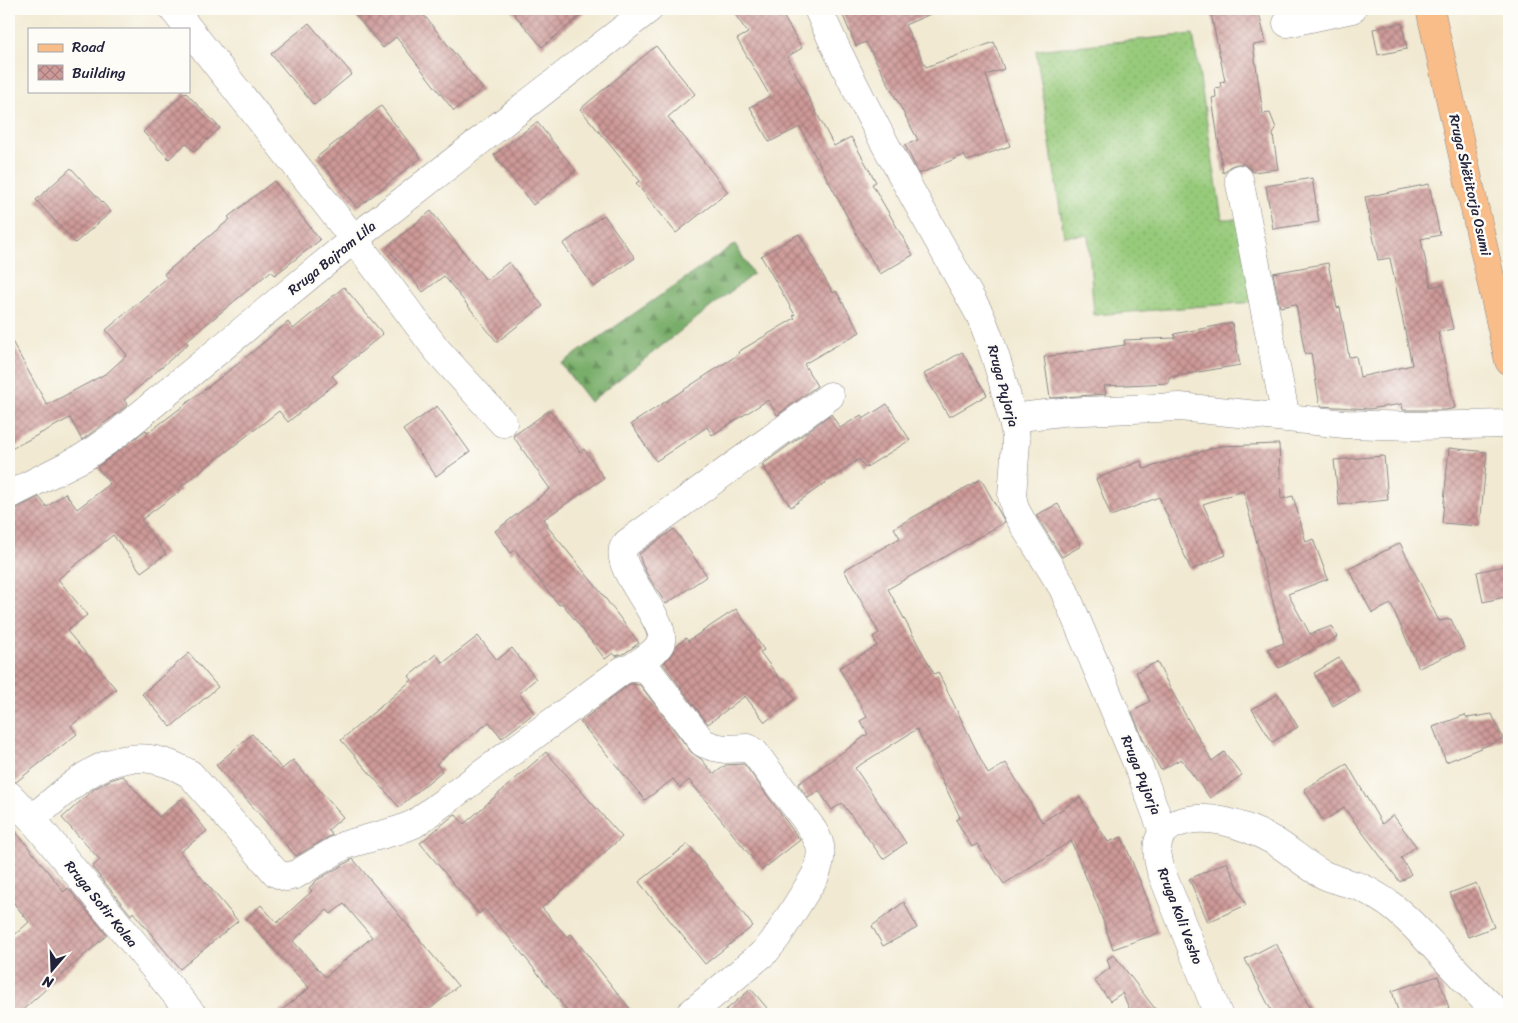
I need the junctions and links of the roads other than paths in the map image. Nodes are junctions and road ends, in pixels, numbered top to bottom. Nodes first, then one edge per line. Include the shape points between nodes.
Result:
1 (173, 9) edge
2 (648, 9) edge
3 (818, 9) edge
4 (1352, 9) edge
5 (1430, 9) edge
6 (1287, 23) dead end
7 (188, 28) edge
8 (190, 31) edge
9 (1239, 180) dead end
10 (354, 239) junction
11 (1509, 361) edge
12 (830, 396) dead end
13 (1012, 418) junction
14 (1286, 418) junction
15 (502, 423) dead end
16 (1509, 424) edge
17 (9, 495) edge
18 (633, 667) junction
19 (9, 794) edge
20 (32, 819) junction
21 (1163, 832) junction
22 (192, 1014) edge
23 (690, 1014) edge
24 (1218, 1014) edge
25 (1499, 1014) edge

1 - 7 street
2 - 10 street, Rruga Bajram Lila
3 - 13 street, Rruga Pyjorja via 861,98 980,315 996,358
4 - 6 street
5 - 11 main road, Rruga Shëtitorja Osumi
8 - 10 street
9 - 14 street
10 - 15 street via 437,350
10 - 17 street, Rruga Bajram Lila via 117,434 84,457
12 - 18 street via 627,543 622,558 662,636 660,644
13 - 14 street via 1060,412 1180,407
13 - 21 street, Rruga Pyjorja via 1016,442 1012,496 1015,509 1063,588
14 - 16 street via 1362,425
18 - 20 street via 623,670 414,824 345,845 295,875 276,873 190,774 174,764 159,760 138,758 97,768
18 - 23 street via 650,673 704,742 714,747 748,748 755,753 807,822 820,846 815,876 777,937 766,951
19 - 20 street, Rruga Sotir Kolea
20 - 22 street, Rruga Sotir Kolea
21 - 24 street, Rruga Koli Vesho via 1157,846 1161,871
21 - 25 street via 1179,822 1192,819 1232,824 1254,831 1323,874 1376,896 1404,916

